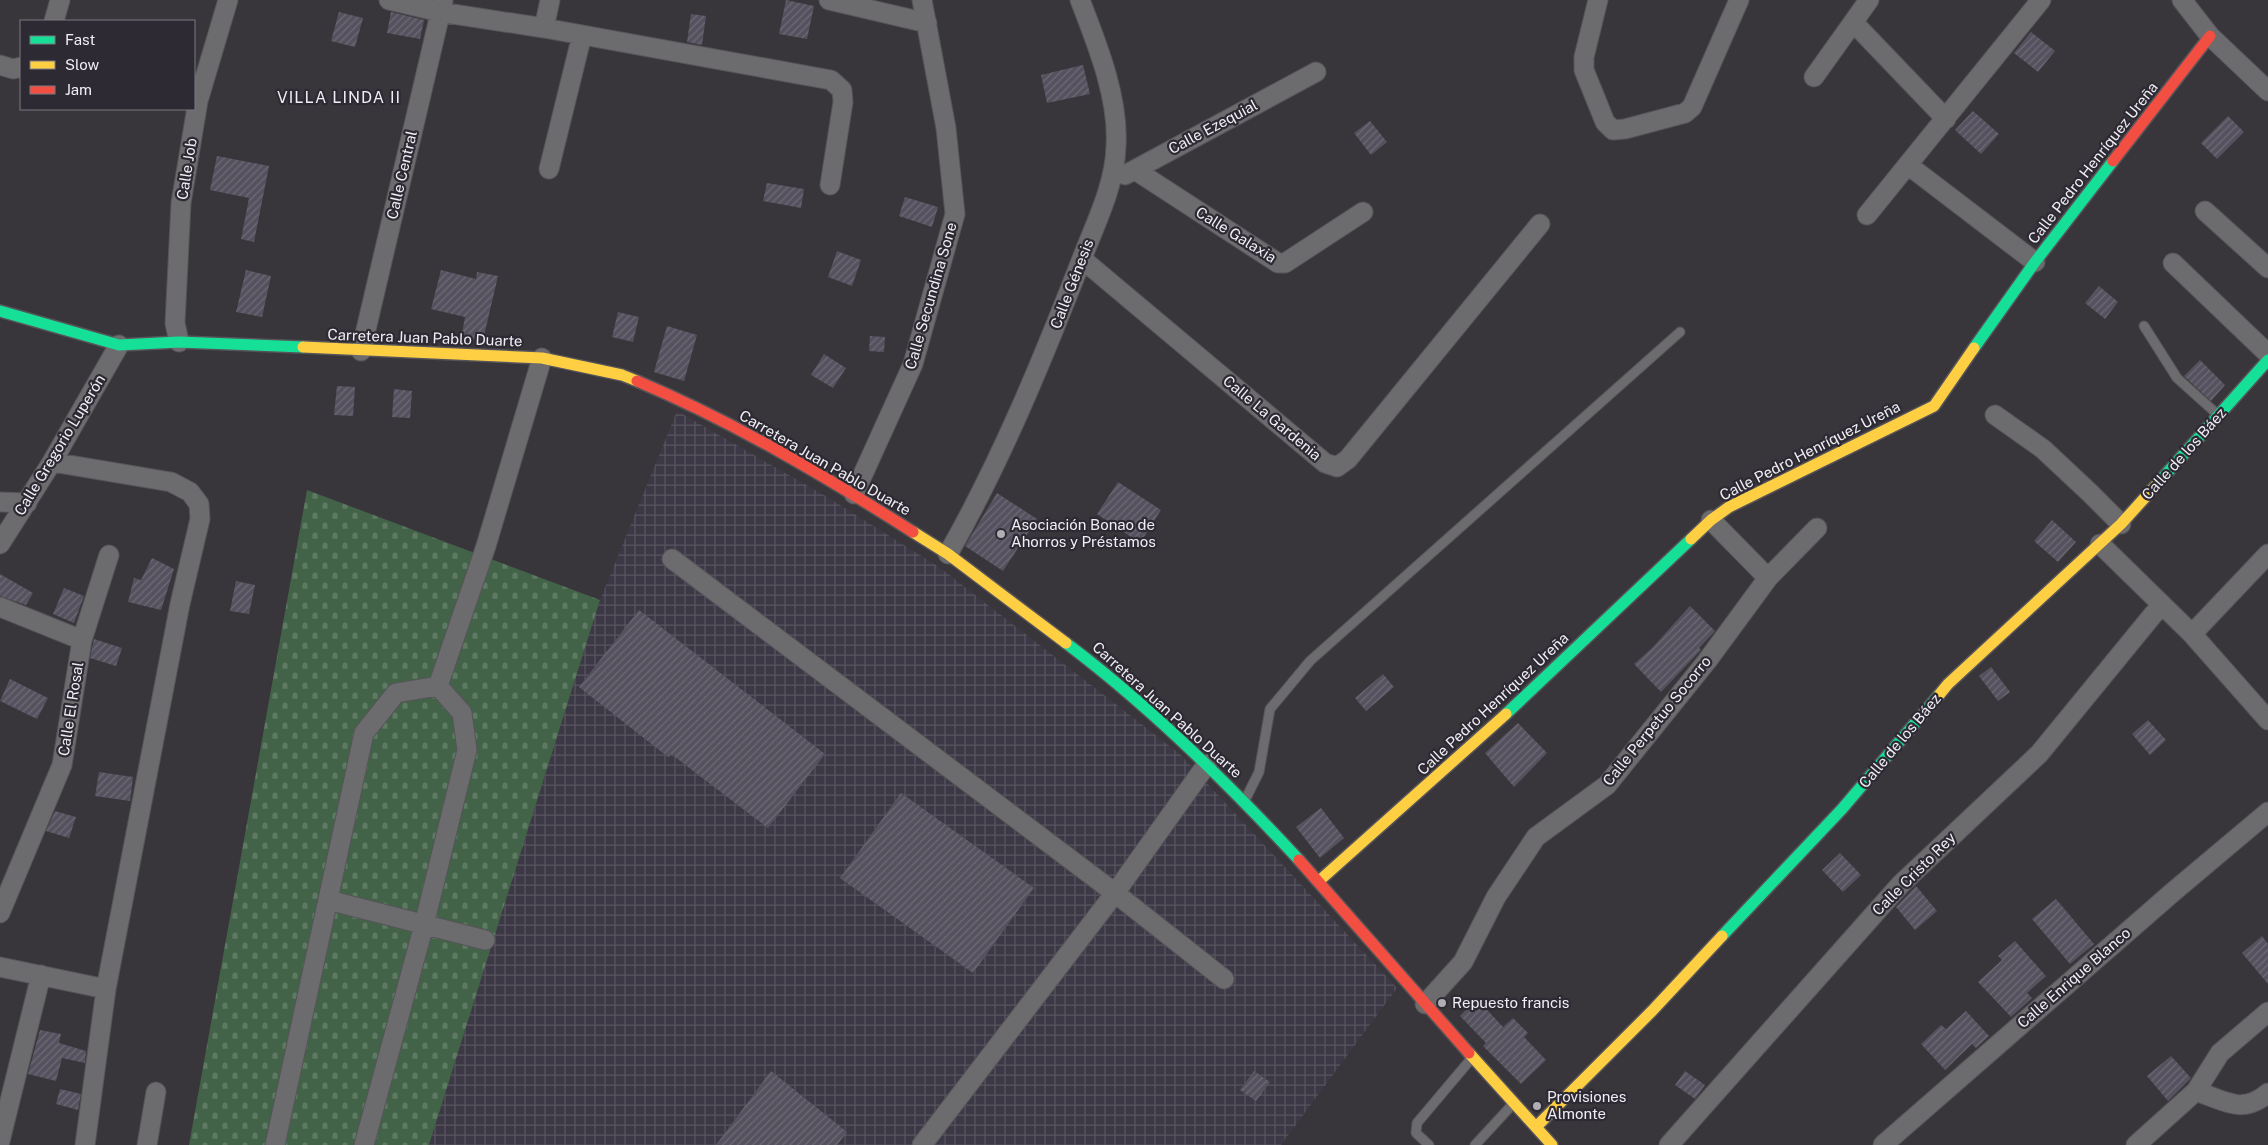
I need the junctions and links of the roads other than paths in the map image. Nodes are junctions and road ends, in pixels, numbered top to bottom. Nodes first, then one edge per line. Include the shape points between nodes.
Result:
1 (60, 0) edge
2 (228, 0) edge
3 (389, 0) edge
4 (550, 0) edge
5 (829, 0) edge
6 (922, 0) edge
7 (1080, 0) edge
8 (1598, 0) edge
9 (1739, 0) edge
10 (1868, 0) edge
11 (2040, 0) edge
12 (2182, 0) edge
13 (442, 6) edge
14 (54, 20) edge
15 (1853, 22) junction
16 (927, 23) junction
17 (544, 28) junction
18 (582, 35) junction
19 (2210, 36) junction
20 (0, 65) edge
21 (20, 67) edge
22 (1316, 72) dead end
23 (1814, 77) dead end
24 (2268, 91) edge
25 (1946, 118) junction
26 (1908, 165) junction
27 (549, 169) dead end
28 (1135, 170) junction
29 (1111, 182) junction
30 (830, 185) dead end
31 (2204, 210) dead end
32 (1363, 212) dead end
33 (1867, 215) dead end
34 (1540, 224) dead end
35 (1082, 259) junction
36 (2035, 262) junction
37 (2173, 262) dead end
38 (2268, 268) edge
39 (0, 310) edge
40 (2144, 326) dead end
41 (1680, 332) dead end
42 (179, 342) junction
43 (119, 345) junction
44 (361, 351) junction
45 (2268, 354) edge
46 (542, 358) junction
47 (2268, 360) edge
48 (1995, 415) dead end
49 (2219, 416) junction
50 (52, 462) junction
51 (854, 494) junction
52 (0, 502) edge
53 (27, 503) junction
54 (1711, 520) junction
55 (2121, 524) junction
56 (1817, 528) dead end
57 (0, 544) edge
58 (2100, 544) junction
59 (948, 554) junction
60 (2268, 554) edge
61 (109, 555) dead end
62 (672, 559) dead end
63 (1768, 578) junction
64 (2161, 604) junction
65 (0, 607) edge
66 (2192, 634) junction
67 (82, 640) junction
68 (438, 686) junction
69 (2266, 713) edge
70 (1207, 764) junction
71 (1245, 801) junction
72 (2268, 812) edge
73 (1320, 881) junction
74 (1115, 893) junction
75 (328, 900) junction
76 (0, 913) edge
77 (424, 925) junction
78 (485, 940) dead end
79 (0, 967) edge
80 (41, 975) junction
81 (1224, 979) dead end
82 (106, 990) junction
83 (1425, 1004) junction
84 (2268, 1012) edge
85 (1473, 1057) junction
86 (2196, 1091) junction
87 (156, 1092) dead end
88 (2268, 1093) edge
89 (1514, 1102) junction
90 (1536, 1127) junction
91 (0, 1141) edge
92 (85, 1145) edge
93 (147, 1145) edge
94 (275, 1145) edge
95 (364, 1145) edge
96 (922, 1145) edge
97 (1429, 1145) edge
98 (1475, 1145) edge
99 (1550, 1145) edge
100 (1669, 1145) edge
101 (1882, 1145) edge
102 (2136, 1145) edge

1 - 14 street
2 - 42 street, Calle Job via 198,101 181,203 175,323
3 - 13 street
4 - 17 street
5 - 16 street
6 - 16 street, Calle Secundina Sone
7 - 29 street, Calle Génesis via 1098,45 1115,114 1116,146
8 - 9 street via 1584,57 1584,70 1605,122 1613,130 1685,113 1692,107
10 - 15 street
11 - 25 street
12 - 19 street
13 - 17 street
13 - 44 street, Calle Central
15 - 23 street
15 - 25 street
16 - 51 street, Calle Secundina Sone via 946,128 955,214 913,364
17 - 18 street
18 - 27 street
18 - 30 street via 831,80 842,90 843,102
19 - 24 street
19 - 36 street, Calle Pedro Henríquez Ureña
20 - 21 street via 13,69
22 - 28 street, Calle Ezequial
25 - 26 street
26 - 33 street
26 - 36 street
28 - 29 street, Calle Ezequial
28 - 32 street, Calle Galaxia via 1278,263 1284,263
29 - 35 street, Calle Génesis
31 - 38 street
34 - 35 street, Calle La Gardenia via 1348,459 1337,467 1325,462
35 - 59 street, Calle Génesis via 1044,356 978,501
36 - 54 street, Calle Pedro Henríquez Ureña via 1934,406 1729,507
37 - 45 street
39 - 43 street, Carretera Juan Pablo Duarte
40 - 49 lane via 2177,378
41 - 71 lane via 1310,661 1270,709 1259,772
42 - 43 street, Carretera Juan Pablo Duarte
42 - 44 street, Carretera Juan Pablo Duarte
43 - 50 street, Calle Gregorio Luperón
44 - 46 street, Carretera Juan Pablo Duarte
46 - 51 street, Carretera Juan Pablo Duarte via 622,375 692,405
46 - 68 street via 486,546
47 - 49 street, Calle de los Báez
48 - 55 street via 2042,449
49 - 55 street, Calle de los Báez
50 - 53 street, Calle Gregorio Luperón
50 - 82 street via 171,482 190,492 199,504 200,519 180,604
51 - 59 street, Carretera Juan Pablo Duarte
52 - 53 street
53 - 57 street, Calle Gregorio Luperón
54 - 63 street
54 - 73 street, Calle Pedro Henríquez Ureña via 1516,705
55 - 58 street, Calle de los Báez
56 - 63 street, Calle Perpetuo Socorro
58 - 64 street
58 - 90 street, Calle de los Báez via 1948,684 1842,809
59 - 70 street, Carretera Juan Pablo Duarte via 1104,672
60 - 66 street
61 - 67 street
62 - 74 street
63 - 83 street, Calle Perpetuo Socorro via 1607,785 1536,838 1496,897 1463,962
64 - 66 street
64 - 100 street, Calle Cristo Rey via 2039,754 1900,885
65 - 67 street, Calle El Rosal
66 - 69 street
67 - 76 street, Calle El Rosal via 62,765
68 - 75 street via 396,693 364,733
68 - 77 street via 462,713 467,750
70 - 71 street, Carretera Juan Pablo Duarte
70 - 74 street
71 - 73 street, Carretera Juan Pablo Duarte
72 - 101 street, Calle Enrique Blanco
73 - 83 street, Carretera Juan Pablo Duarte
74 - 81 street
74 - 96 street
75 - 77 street
75 - 94 street
77 - 78 street
77 - 95 street
79 - 80 street
80 - 82 street
80 - 91 street
82 - 92 street
83 - 85 street, Carretera Juan Pablo Duarte
84 - 86 street via 2220,1053
85 - 89 street, Carretera Juan Pablo Duarte
85 - 97 lane via 1417,1122 1416,1133
86 - 88 street via 2237,1105 2257,1102
86 - 102 street
87 - 93 street
89 - 90 street, Carretera Juan Pablo Duarte
89 - 98 lane
90 - 99 street, Carretera Juan Pablo Duarte

